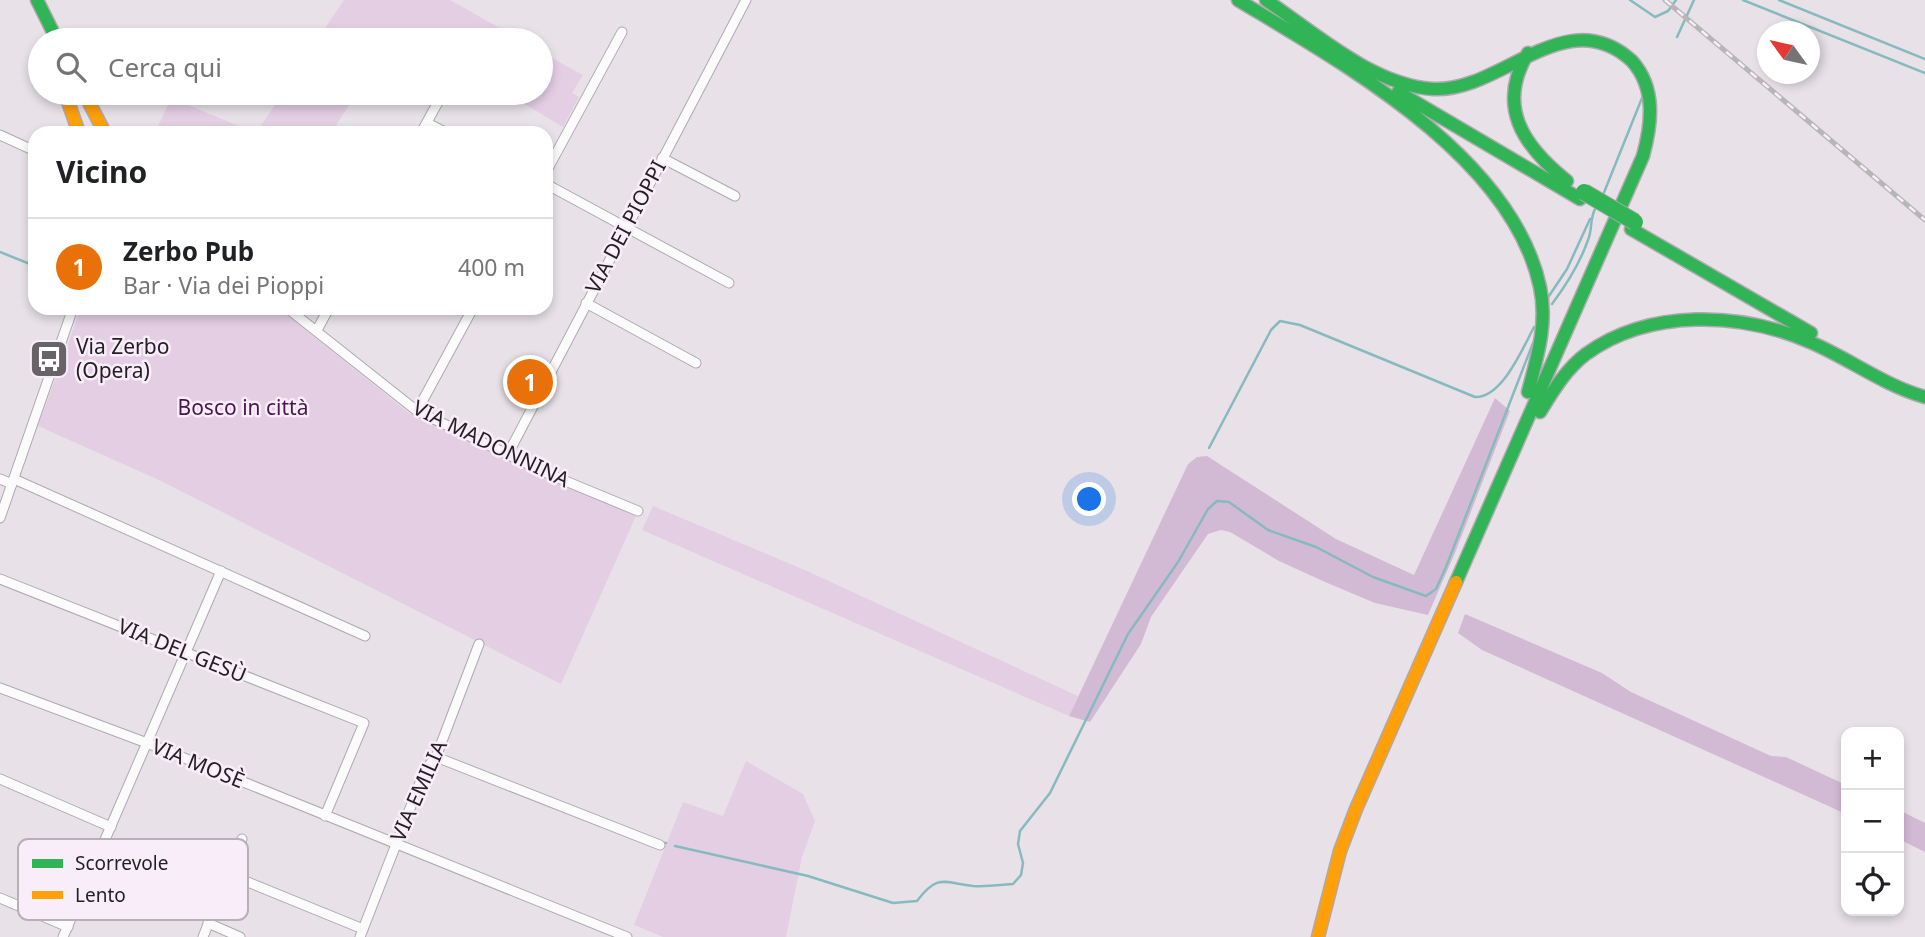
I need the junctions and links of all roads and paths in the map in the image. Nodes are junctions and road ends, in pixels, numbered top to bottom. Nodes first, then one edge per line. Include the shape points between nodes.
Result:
1 (746, 0) edge
2 (1238, 0) edge
3 (39, 5) edge
4 (1268, 7) edge
5 (46, 28) edge
6 (51, 28) edge
7 (622, 32) dead end
8 (1539, 43) junction
9 (69, 105) edge
10 (90, 105) edge
11 (437, 105) edge
12 (427, 123) junction
13 (77, 126) edge
14 (100, 126) edge
15 (425, 126) edge
16 (433, 126) edge
17 (0, 135) edge
18 (28, 147) edge
19 (662, 158) junction
20 (553, 159) edge
21 (553, 188) edge
22 (1582, 195) junction
23 (735, 196) dead end
24 (625, 228) junction
25 (729, 283) dead end
26 (586, 303) junction
27 (71, 315) edge
28 (297, 315) edge
29 (325, 315) edge
30 (468, 315) edge
31 (317, 330) junction
32 (696, 363) dead end
33 (1925, 395) edge
34 (417, 411) junction
35 (508, 454) junction
36 (0, 479) edge
37 (13, 482) junction
38 (638, 511) dead end
39 (0, 517) edge
40 (1472, 545) junction
41 (221, 571) junction
42 (0, 579) edge
43 (365, 636) dead end
44 (479, 645) dead end
45 (186, 653) junction
46 (0, 688) edge
47 (147, 743) junction
48 (436, 757) junction
49 (0, 779) edge
50 (325, 816) junction
51 (111, 827) junction
52 (106, 839) edge
53 (395, 845) junction
54 (660, 845) dead end
55 (248, 883) edge
56 (0, 898) edge
57 (18, 906) edge
58 (52, 920) edge
59 (71, 920) edge
60 (209, 920) edge
61 (208, 923) junction
62 (68, 927) junction
63 (362, 933) edge
64 (63, 937) edge
65 (203, 937) edge
66 (240, 937) edge
67 (627, 937) edge
68 (1318, 937) edge

1 - 19 street, VIA DEI PIOPPI
2 - 4 main road
3 - 5 main road
3 - 6 main road
4 - 8 main road via 1364,63 1419,87 1451,89 1472,83
4 - 22 main road via 1340,56
4 - 40 main road via 1401,105 1463,158 1507,210 1531,256 1543,319 1535,376 1492,477
7 - 20 street
8 - 22 main road via 1521,62 1513,85 1519,128 1540,159
8 - 40 main road via 1552,37 1585,36 1627,55 1650,96 1650,134
9 - 13 main road
10 - 14 main road
11 - 12 street
12 - 15 street
12 - 16 street
17 - 18 street
19 - 23 street
19 - 24 street, VIA DEI PIOPPI
21 - 24 street
22 - 33 main road via 1664,248
24 - 25 street
24 - 26 street, VIA DEI PIOPPI
26 - 32 street
26 - 35 street, VIA DEI PIOPPI
27 - 37 street
28 - 31 street, VIA MADONNINA
29 - 31 street
30 - 34 street
31 - 34 street, VIA MADONNINA
33 - 40 main road via 1907,393 1806,340 1772,328 1694,321 1637,327 1584,354 1555,386 1500,502
34 - 35 street, VIA MADONNINA
35 - 38 street, VIA MADONNINA
36 - 37 street
37 - 39 street
37 - 41 street
40 - 68 main road via 1343,840
41 - 43 street
41 - 45 street
42 - 45 street, VIA DEL GESÙ
44 - 48 street, VIA EMILIA
45 - 47 street
45 - 50 street, VIA DEL GESÙ via 365,723
46 - 47 street, VIA MOSÈ
47 - 50 street, VIA MOSÈ
47 - 51 street
48 - 53 street, VIA EMILIA via 425,770
48 - 54 street
49 - 51 street
50 - 53 street, VIA MOSÈ
51 - 52 street
53 - 63 street, VIA EMILIA
53 - 67 street, VIA MOSÈ
55 - 63 street
56 - 57 street
58 - 62 street
59 - 62 street
60 - 61 street
61 - 65 street
61 - 66 street
62 - 64 street

